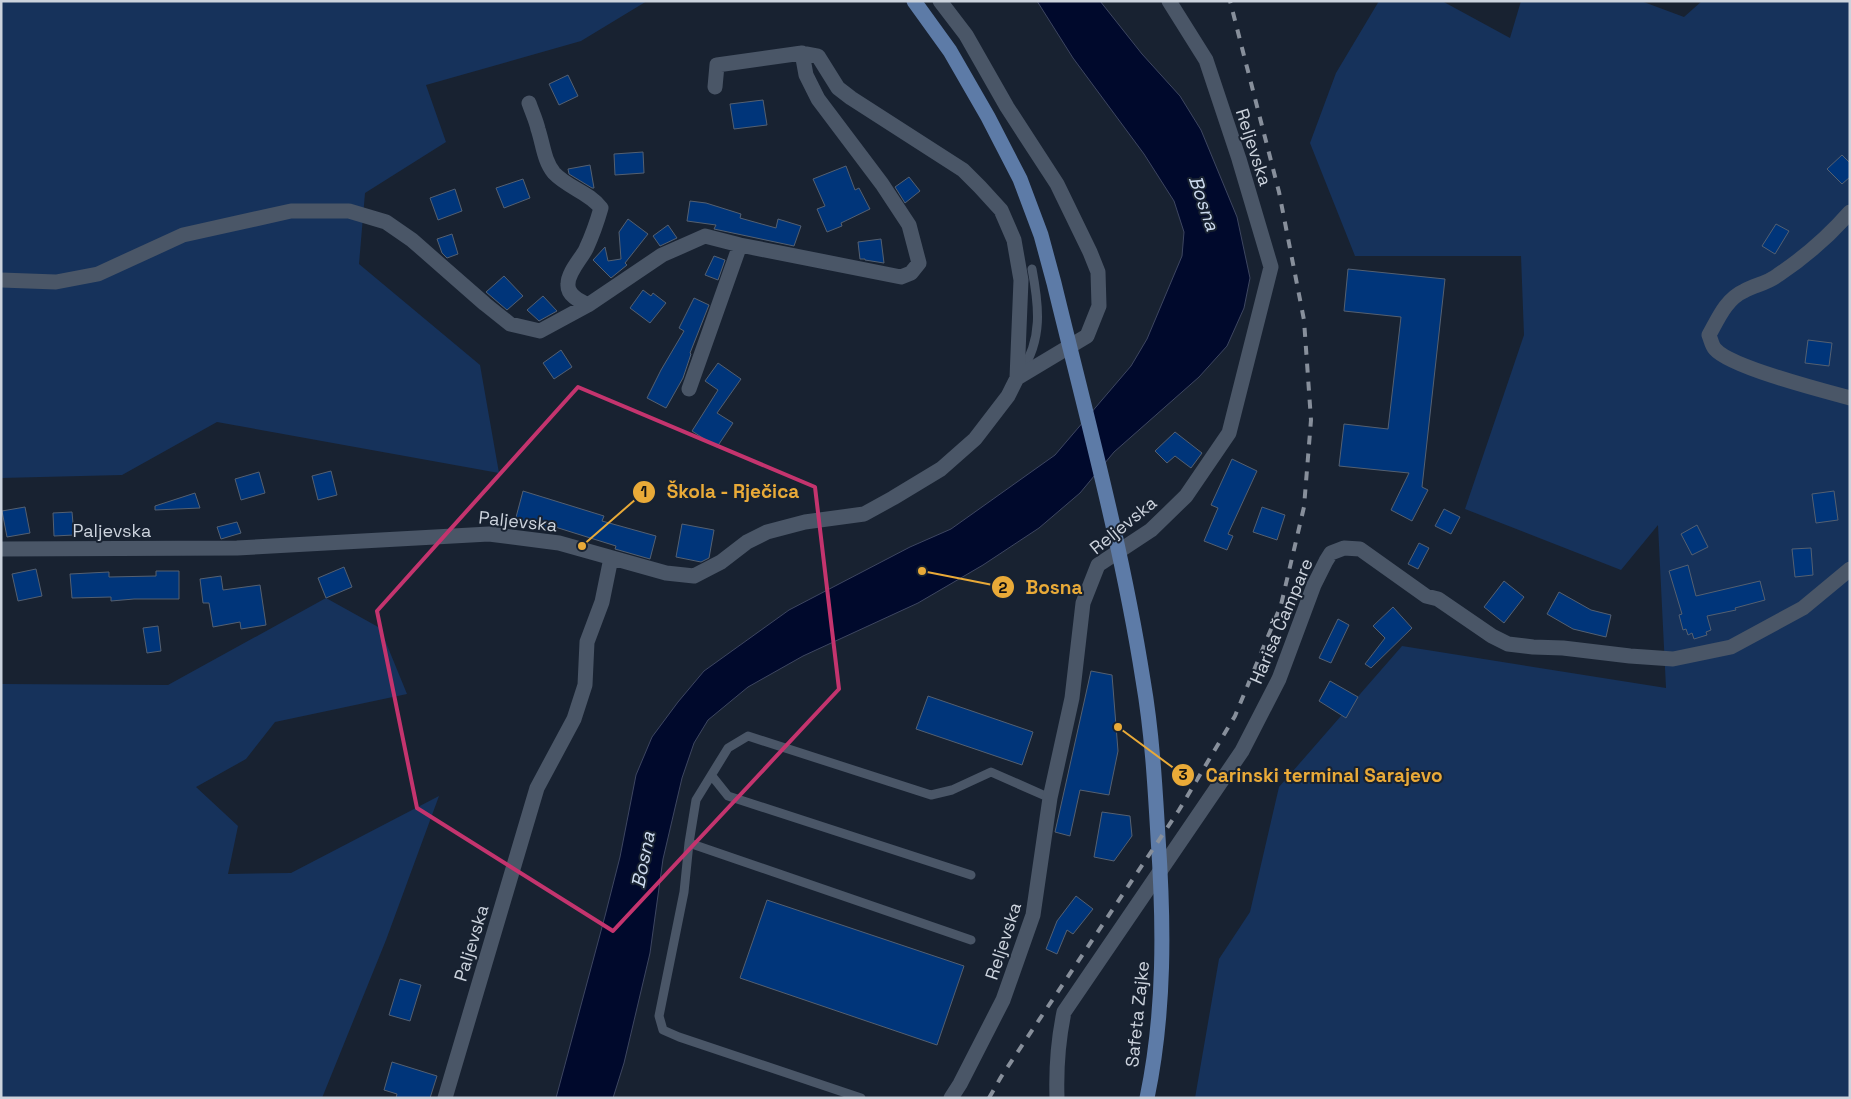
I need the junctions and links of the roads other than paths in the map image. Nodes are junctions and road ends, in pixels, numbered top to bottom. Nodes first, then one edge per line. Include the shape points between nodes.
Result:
1 (914, 1) edge
2 (940, 1) edge
3 (1168, 1) edge
4 (802, 53) junction
5 (715, 86) dead end
6 (529, 103) dead end
7 (1850, 212) edge
8 (740, 245) junction
9 (1032, 269) dead end
10 (1, 280) edge
11 (588, 305) junction
12 (1017, 378) junction
13 (689, 390) dead end
14 (1850, 398) edge
15 (1, 549) edge
16 (612, 558) junction
17 (1850, 568) edge
18 (712, 776) junction
19 (1050, 798) junction
20 (689, 842) junction
21 (971, 874) dead end
22 (971, 940) dead end
23 (445, 1098) edge
24 (861, 1098) edge
25 (951, 1098) edge
26 (1057, 1098) edge
27 (1147, 1098) edge

1 - 27 main road, Safeta Zajke via 950,51 988,118 1020,178 1041,235 1126,583 1144,681 1163,903 1161,1000
2 - 12 street via 966,35 1006,107 1057,184 1098,272 1099,306 1087,336
3 - 19 street, Reljevska via 1206,60 1271,267 1229,433 1186,496 1151,530 1098,565 1083,603 1072,698
4 - 5 street via 717,65
4 - 8 street via 806,75 818,99 909,225 919,263 912,273 901,276
4 - 12 street via 818,56 838,88 851,98 963,170 1001,210 1014,240 1021,280
6 - 11 street via 553,172 566,184 596,201 601,208 586,249 568,283 570,292
7 - 14 street via 1833,231 1777,277 1742,291 1726,306 1709,335 1715,349 1735,362
8 - 11 street via 705,236 662,256
8 - 13 street
9 - 12 lane via 1039,303 1036,336 1027,363
10 - 11 street via 56,282 98,274 183,235 292,211 349,211 386,222 412,240 510,324 540,331
12 - 16 street via 1008,396 975,439 941,469 864,514 806,522 767,532 694,576 666,573
15 - 16 street, Paljevska via 237,548 489,534 559,543
16 - 23 street, Paljevska via 602,602 587,642 584,685 577,710 537,788
17 - 26 street, Harisa Čampare via 1803,608 1731,647 1673,659 1508,644 1438,599 1426,596 1360,549 1344,548 1332,553 1314,586 1279,679 1242,751 1064,1012 1056,1069
18 - 19 lane via 728,748 748,736 931,795 952,790 991,772
18 - 20 lane via 696,800
18 - 21 lane via 728,796
19 - 25 street, Reljevska via 1033,915 1003,1000
20 - 22 lane
20 - 24 lane via 684,892 659,1016 663,1030

